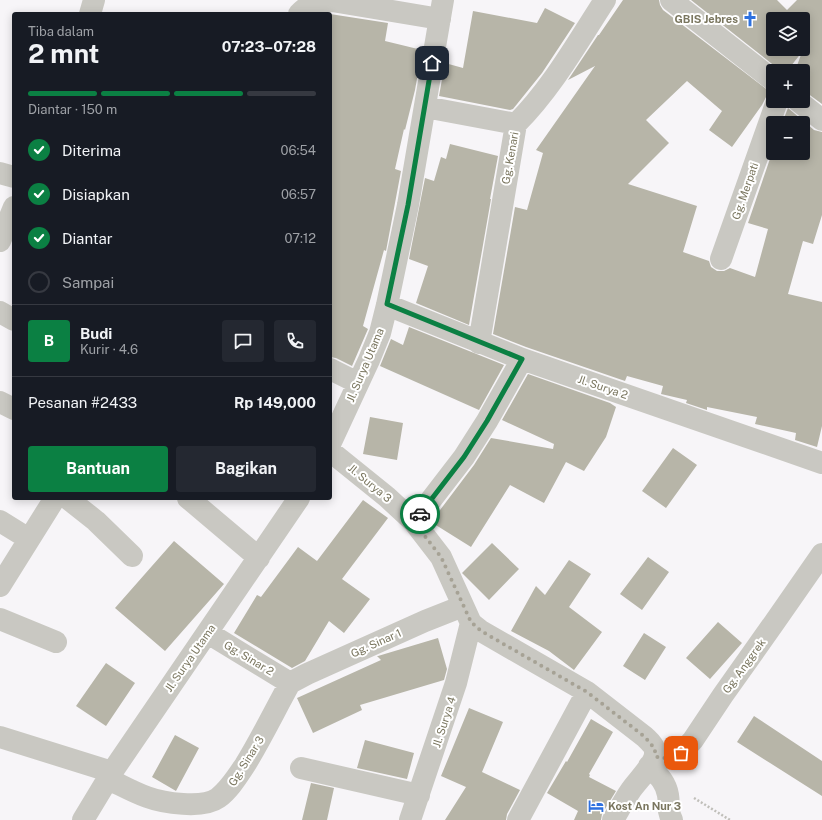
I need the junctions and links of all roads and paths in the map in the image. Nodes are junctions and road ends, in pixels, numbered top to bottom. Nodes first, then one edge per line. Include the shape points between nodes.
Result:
1 (94, 0) edge
2 (605, 0) edge
3 (671, 0) edge
4 (345, 1) edge
5 (441, 10) edge
6 (91, 12) edge
7 (301, 12) edge
8 (766, 75) edge
9 (425, 107) junction
10 (775, 108) edge
11 (807, 108) edge
12 (822, 120) edge
13 (516, 124) junction
14 (0, 173) edge
15 (12, 176) edge
16 (12, 212) edge
17 (0, 241) edge
18 (721, 259) dead end
19 (387, 304) junction
20 (0, 312) edge
21 (12, 319) edge
22 (479, 343) junction
23 (522, 359) junction
24 (332, 370) edge
25 (358, 383) junction
26 (0, 402) edge
27 (12, 408) edge
28 (332, 440) edge
29 (332, 453) edge
30 (822, 463) edge
31 (54, 500) edge
32 (69, 500) edge
33 (190, 500) edge
34 (297, 500) edge
35 (0, 521) edge
36 (414, 522) junction
37 (29, 539) junction
38 (822, 554) edge
39 (132, 556) dead end
40 (259, 558) junction
41 (0, 586) edge
42 (467, 614) junction
43 (0, 619) edge
44 (208, 633) junction
45 (56, 642) dead end
46 (290, 683) junction
47 (587, 692) junction
48 (0, 737) edge
49 (652, 761) junction
50 (300, 768) dead end
51 (110, 775) junction
52 (419, 795) junction
53 (83, 820) edge
54 (410, 820) edge
55 (518, 820) edge
56 (614, 820) edge
57 (672, 820) edge

1 - 6 street
2 - 13 street, Gg. Kenari via 555,78
3 - 8 street
4 - 5 street
4 - 7 street via 317,2
5 - 9 street, Jl. Surya Utama
9 - 13 street
9 - 19 street, Jl. Surya Utama
10 - 18 street, Gg. Merpati
11 - 12 street
13 - 22 street, Gg. Kenari
14 - 15 street
16 - 17 street
19 - 22 street, Jl. Surya 2
19 - 25 street, Jl. Surya Utama via 380,333
20 - 21 street
22 - 23 street, Jl. Surya 2
23 - 30 street, Jl. Surya 2
23 - 36 street via 464,457
24 - 25 street
25 - 28 street, Jl. Surya Utama
26 - 27 street
29 - 36 street, Jl. Surya 3
31 - 37 street
32 - 39 street via 96,521
33 - 40 street
34 - 40 street, Jl. Surya Utama
35 - 37 street
36 - 42 street, Jl. Surya 3 via 441,557
37 - 41 street
38 - 49 street, Gg. Anggrek via 694,740 673,757
40 - 44 street, Jl. Surya Utama
42 - 46 street, Gg. Sinar 1 via 425,621
42 - 47 street, Jl. Surya 3 via 481,631
42 - 52 street, Jl. Surya 4 via 456,683
43 - 45 street
44 - 46 street, Gg. Sinar 2
44 - 51 street, Jl. Surya Utama
46 - 51 street, Gg. Sinar 3 via 242,770 217,799 194,804 160,801 130,790
47 - 49 street, Jl. Surya 3 via 645,737 655,749
47 - 55 street
48 - 51 street, Gg. Sinar 3
49 - 56 street
49 - 57 street, Jl. Surya 3 via 664,782 668,795 668,811
50 - 52 street
51 - 53 street, Jl. Surya Utama
52 - 54 street, Jl. Surya 4

